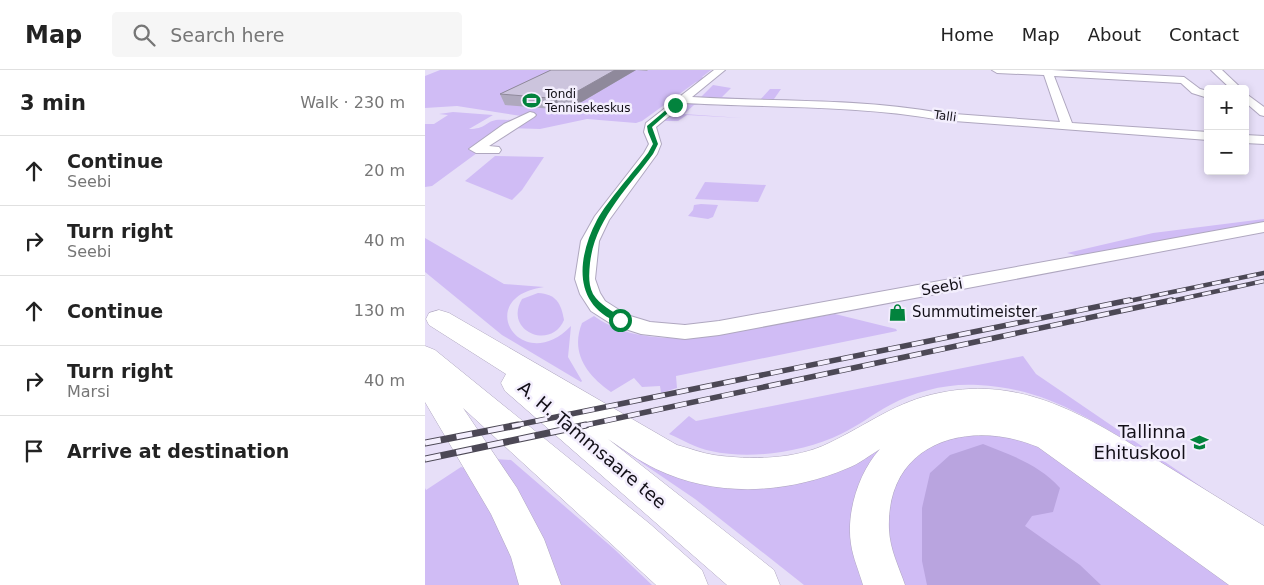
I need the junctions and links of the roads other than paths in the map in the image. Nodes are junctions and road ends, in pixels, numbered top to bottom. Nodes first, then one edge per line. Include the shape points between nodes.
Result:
1 (720, 70) edge
2 (997, 70) edge
3 (1216, 70) edge
4 (1048, 72) edge
5 (1233, 85) edge
6 (1204, 94) edge
7 (682, 100) junction
8 (1249, 100) edge
9 (1264, 113) edge
10 (531, 115) dead end
11 (1067, 126) junction
12 (1204, 136) edge
13 (1249, 139) edge
14 (1264, 140) edge
15 (494, 150) dead end
16 (1264, 227) edge
17 (432, 312) edge
18 (425, 357) edge
19 (425, 376) edge
20 (1264, 549) edge
21 (1264, 584) edge
22 (540, 585) edge
23 (687, 585) edge
24 (759, 585) edge
25 (884, 585) edge

1 - 7 street
2 - 4 street
3 - 5 street
4 - 6 street via 1184,80
4 - 11 street
7 - 11 street, Talli via 790,104
7 - 16 street, Seebi via 650,126 655,144 651,154 601,219 589,245 585,279 589,294 598,306 620,320 649,329 685,332 719,328
8 - 9 street
10 - 15 street via 476,149
11 - 12 street, Talli
13 - 14 street
17 - 20 main road via 668,458 703,468 753,474 794,470 837,458 912,413 940,405 972,402 1009,404 1048,414 1081,430
17 - 24 main road, A. H. Tammsaare tee
18 - 23 main road
19 - 22 main road via 504,501 530,553
21 - 25 main road via 1050,437 1017,425 982,420 956,423 926,432 901,449 882,473 871,503 870,544

